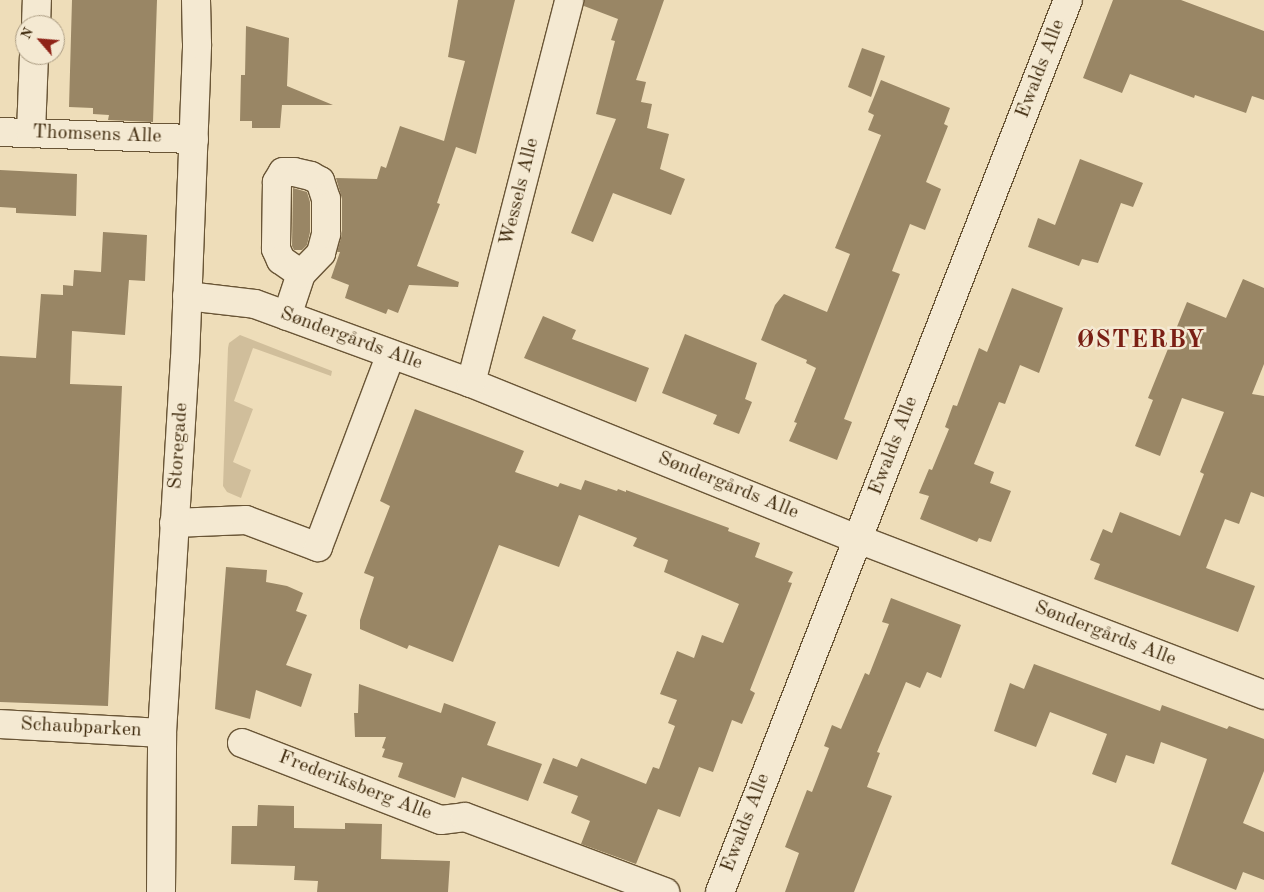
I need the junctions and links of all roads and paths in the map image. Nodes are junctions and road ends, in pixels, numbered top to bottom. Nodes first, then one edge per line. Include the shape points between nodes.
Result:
1 (36, 0) edge
2 (196, 0) edge
3 (569, 0) edge
4 (1068, 0) edge
5 (36, 15) edge
6 (34, 65) edge
7 (0, 132) edge
8 (31, 133) junction
9 (194, 139) junction
10 (301, 274) dead end
11 (187, 296) junction
12 (287, 316) junction
13 (391, 354) junction
14 (471, 383) junction
15 (174, 523) junction
16 (858, 539) junction
17 (1264, 695) edge
18 (0, 724) edge
19 (162, 733) junction
20 (242, 743) dead end
21 (161, 892) edge
22 (665, 892) edge
23 (720, 892) edge

1 - 5 street
2 - 9 street, Storegade
3 - 14 street, Wessels Alle
4 - 16 street, Ewalds Alle
6 - 8 street
7 - 8 street, Thomsens Alle
8 - 9 street, Thomsens Alle
9 - 11 street, Storegade
10 - 12 street
11 - 12 street, Søndergårds Alle via 255,304
11 - 15 street, Storegade
12 - 13 street, Søndergårds Alle
13 - 14 street, Søndergårds Alle
13 - 15 street via 318,547 246,520
14 - 16 street, Søndergårds Alle
15 - 19 street, Storegade
16 - 17 street, Søndergårds Alle
16 - 23 street, Ewalds Alle
18 - 19 street, Schaubparken
19 - 21 street, Storegade
20 - 22 street, Frederiksberg Alle via 441,820 465,816

